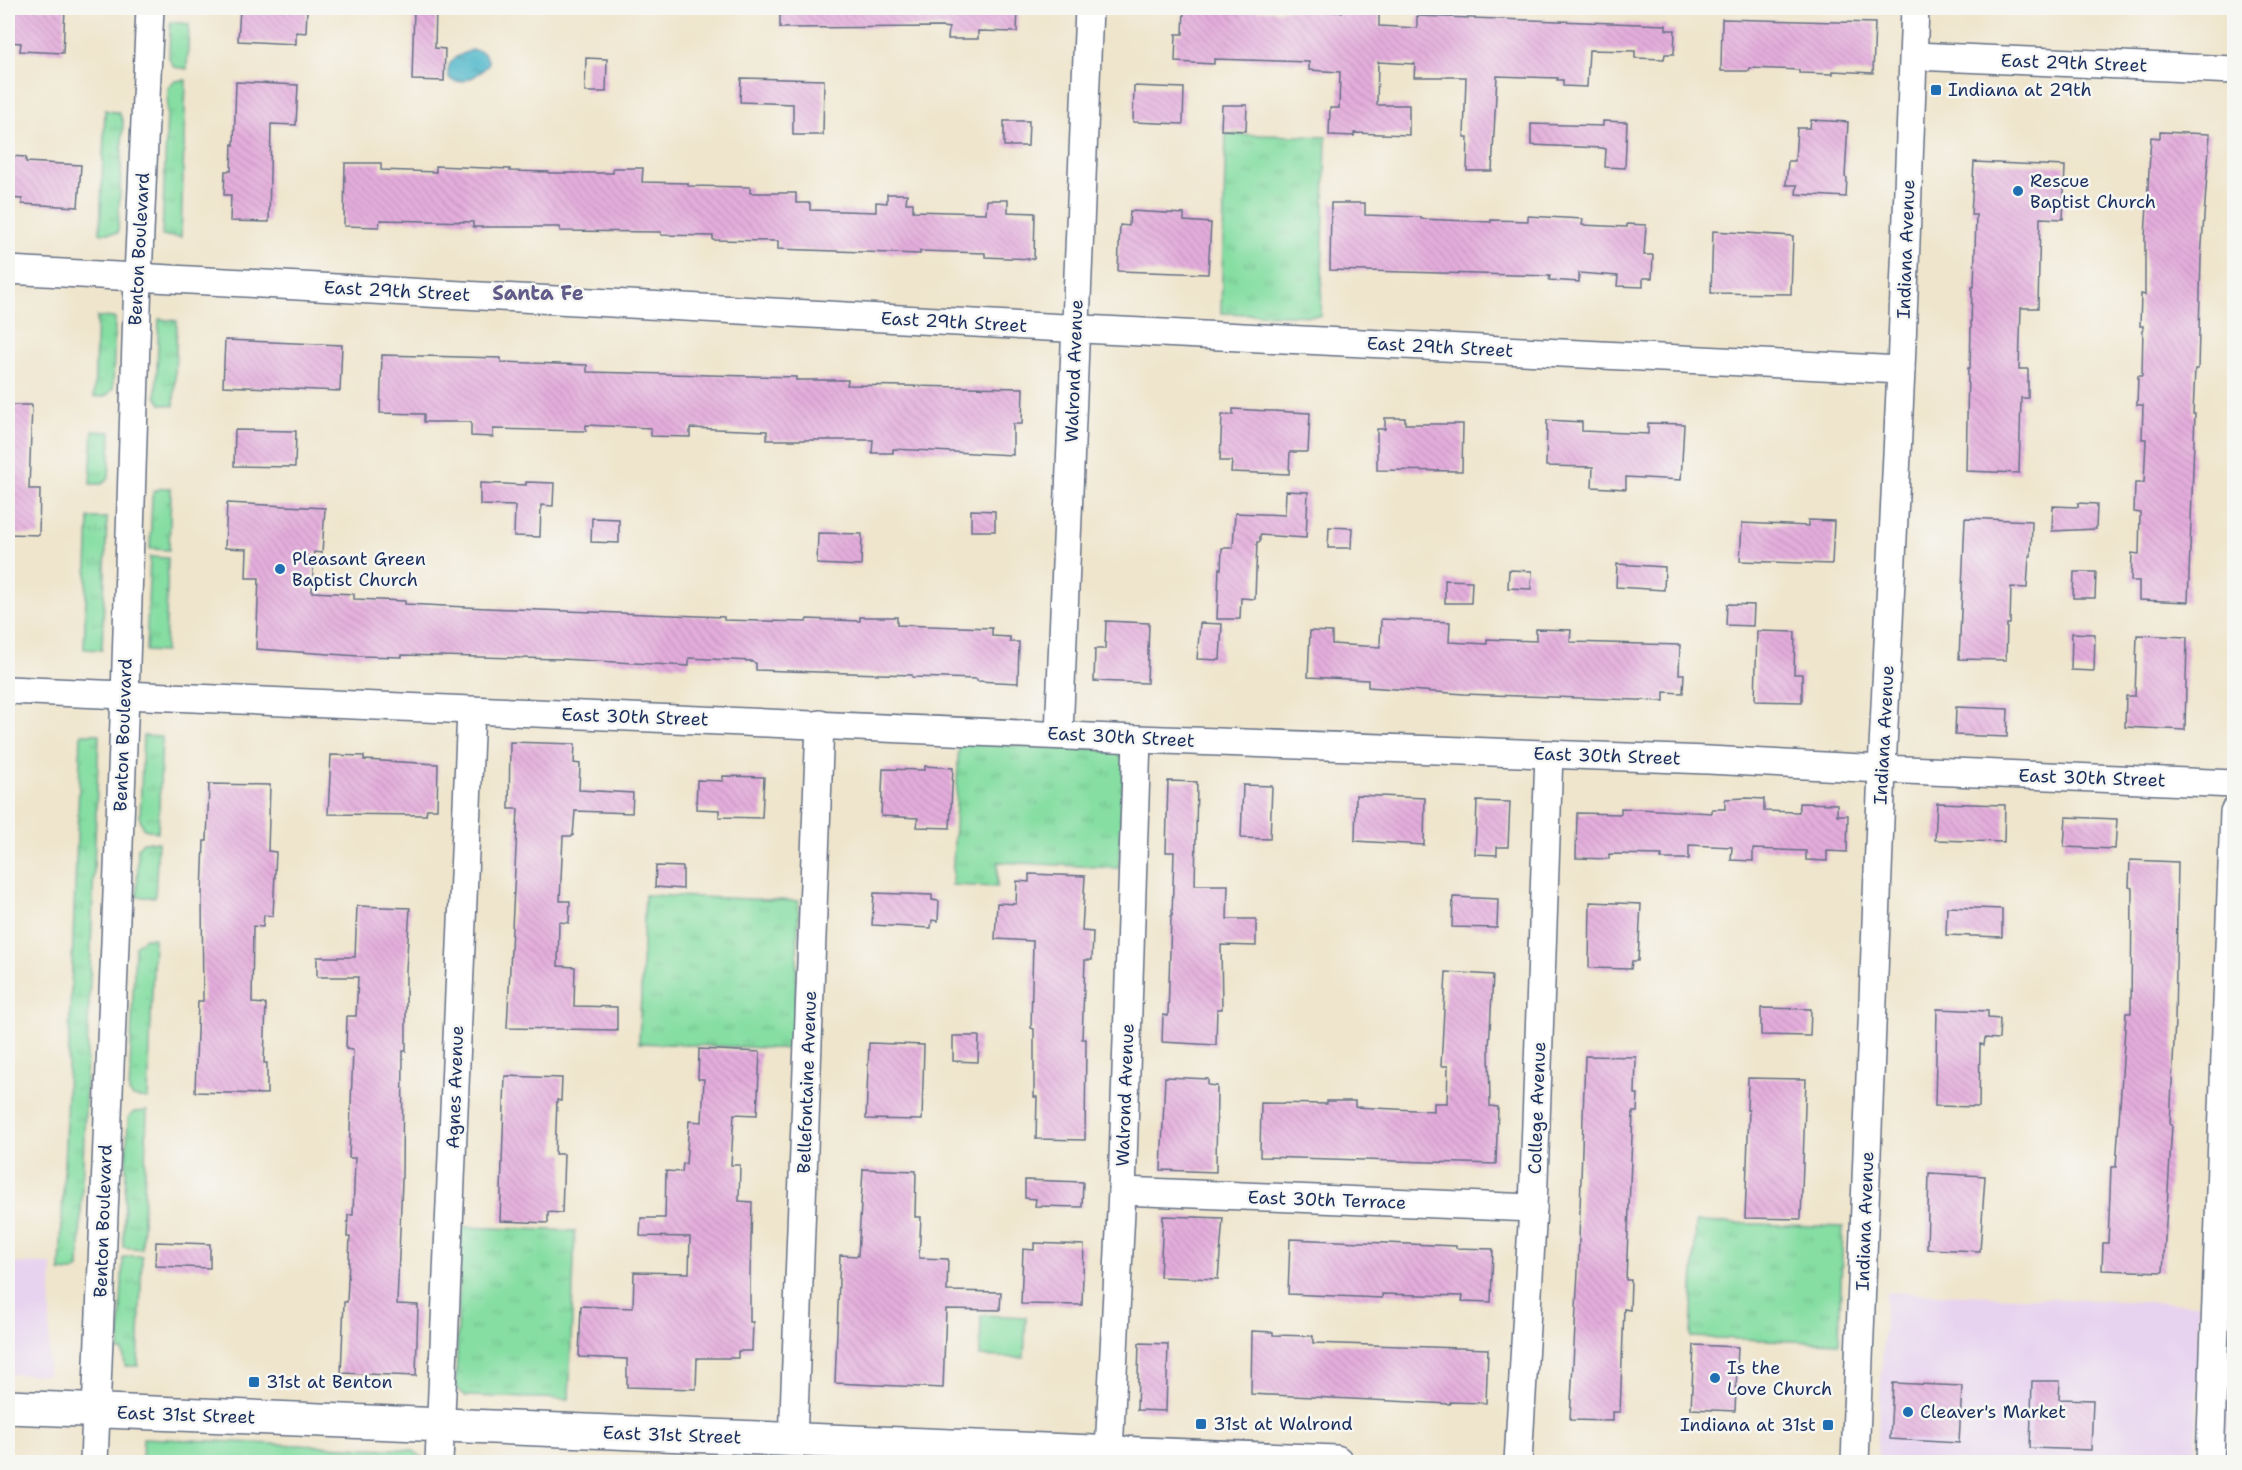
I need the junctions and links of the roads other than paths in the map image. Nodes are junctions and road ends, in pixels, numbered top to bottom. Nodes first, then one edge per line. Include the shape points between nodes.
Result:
1 (150, 8) edge
2 (1089, 8) edge
3 (1916, 8) edge
4 (1914, 56) junction
5 (2235, 70) edge
6 (8, 270) edge
7 (138, 277) junction
8 (1076, 329) junction
9 (1901, 370) junction
10 (8, 690) edge
11 (125, 696) junction
12 (471, 711) junction
13 (820, 724) junction
14 (1059, 734) junction
15 (1137, 739) junction
16 (1550, 754) junction
17 (1882, 770) junction
18 (2235, 784) edge
19 (2235, 812) edge
20 (1122, 1191) junction
21 (1533, 1208) junction
22 (8, 1407) edge
23 (96, 1411) junction
24 (440, 1425) junction
25 (793, 1441) junction
26 (1128, 1456) edge
27 (94, 1462) edge
28 (439, 1462) edge
29 (1336, 1462) edge
30 (1518, 1462) edge
31 (1855, 1462) edge
32 (2210, 1462) edge

1 - 7 street, Benton Boulevard
2 - 8 street, Walrond Avenue
3 - 4 street, Indiana Avenue
4 - 5 street, East 29th Street
4 - 9 street, Indiana Avenue
6 - 7 street, East 29th Street
7 - 8 street, East 29th Street
7 - 11 street, Benton Boulevard
8 - 9 street, East 29th Street
8 - 14 street, Walrond Avenue
9 - 17 street, Indiana Avenue
10 - 11 street, East 30th Street
11 - 12 street, East 30th Street
11 - 23 street, Benton Boulevard
12 - 13 street, East 30th Street
12 - 24 street, Agnes Avenue
13 - 14 street, East 30th Street
13 - 25 street, Bellefontaine Avenue
14 - 15 street, East 30th Street
15 - 16 street, East 30th Street
15 - 20 street, Walrond Avenue
16 - 17 street, East 30th Street
16 - 21 street, College Avenue
17 - 18 street, East 30th Street
17 - 31 street, Indiana Avenue
19 - 32 street
20 - 21 street, East 30th Terrace
20 - 26 street, Walrond Avenue
21 - 30 street, College Avenue
22 - 23 main road, East 31st Street
23 - 24 main road, East 31st Street
23 - 27 street, Benton Boulevard
24 - 25 main road, East 31st Street
24 - 28 street, Agnes Avenue
25 - 26 main road, East 31st Street
26 - 29 main road, East 31st Street

